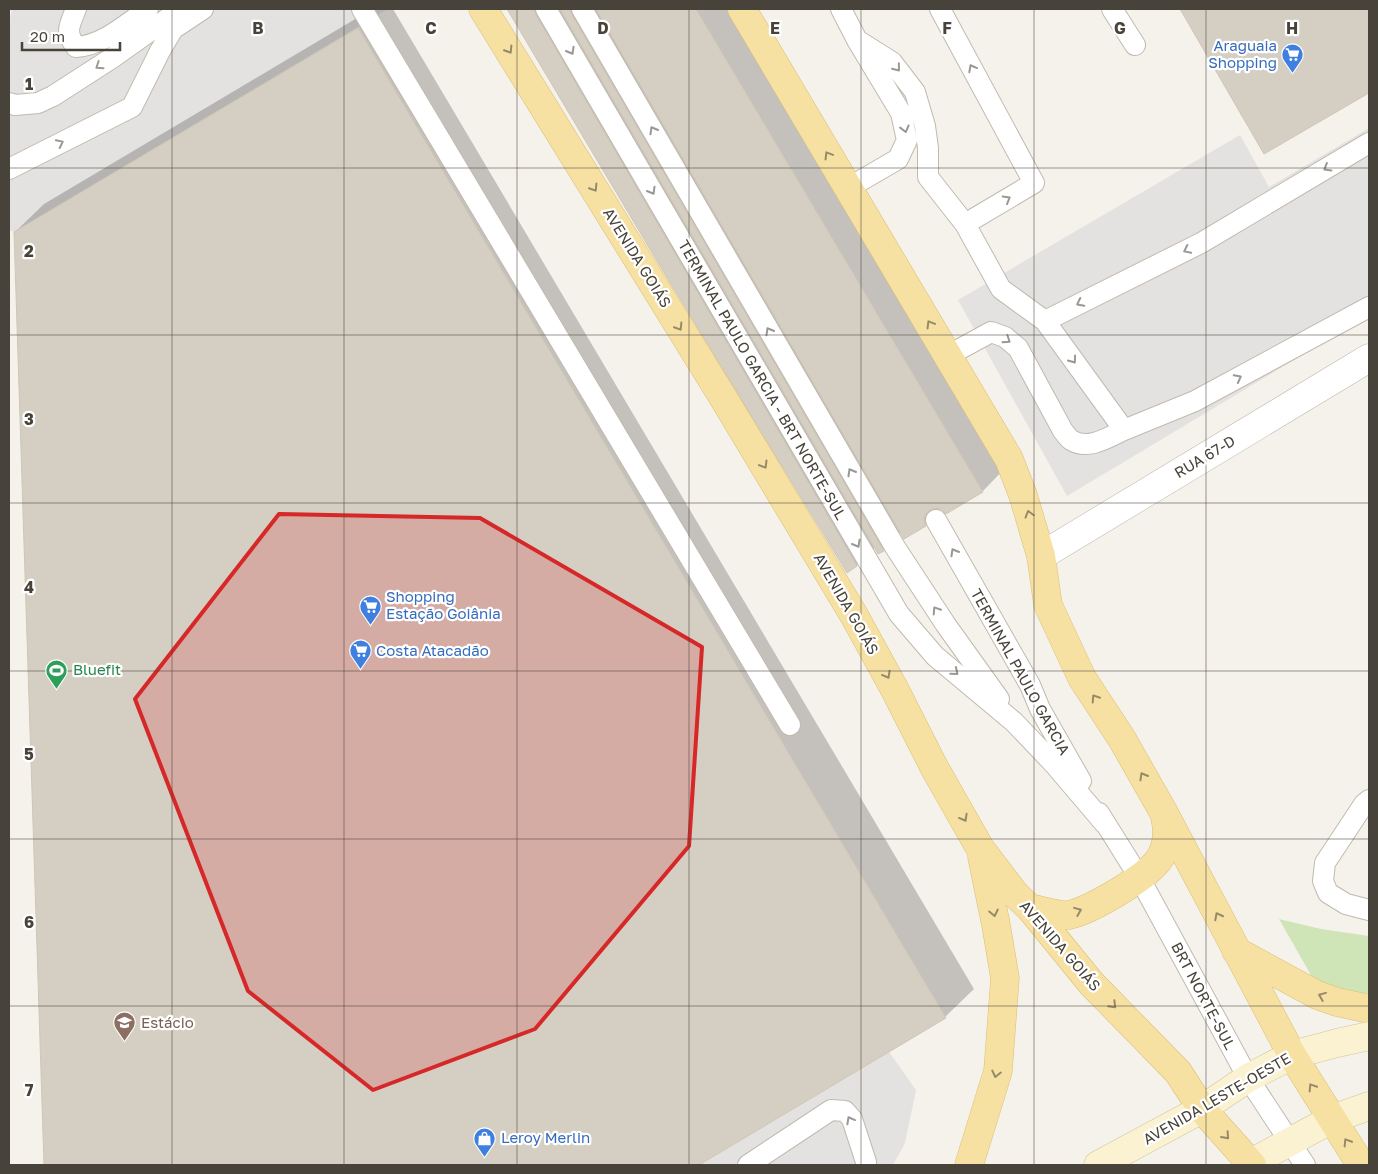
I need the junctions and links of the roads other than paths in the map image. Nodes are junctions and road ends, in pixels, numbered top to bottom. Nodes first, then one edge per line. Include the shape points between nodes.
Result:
1 (76, 9) edge
2 (148, 9) edge
3 (203, 9) edge
4 (362, 9) edge
5 (483, 9) edge
6 (546, 9) edge
7 (582, 9) edge
8 (742, 9) edge
9 (841, 9) edge
10 (940, 9) edge
11 (1112, 9) edge
12 (171, 16) edge
13 (857, 40) junction
14 (1135, 45) dead end
15 (9, 103) edge
16 (1369, 143) edge
17 (9, 168) edge
18 (848, 188) junction
19 (965, 224) junction
20 (1369, 307) edge
21 (1045, 321) junction
22 (949, 355) junction
23 (1369, 358) edge
24 (1124, 430) junction
25 (936, 520) dead end
26 (1041, 556) junction
27 (1014, 722) junction
28 (790, 725) dead end
29 (1369, 800) edge
30 (1164, 813) junction
31 (1105, 824) junction
32 (980, 848) junction
33 (1140, 877) junction
34 (1030, 908) junction
35 (1369, 910) edge
36 (1236, 950) junction
37 (1369, 1009) edge
38 (1369, 1036) edge
39 (1292, 1055) junction
40 (1248, 1078) junction
41 (1369, 1106) edge
42 (1202, 1109) junction
43 (1332, 1119) junction
44 (1288, 1142) junction
45 (748, 1165) edge
46 (866, 1165) edge
47 (969, 1165) edge
48 (1098, 1165) edge
49 (1250, 1165) edge
50 (1304, 1165) edge
51 (1361, 1165) edge

1 - 2 lane via 68,29 76,47 102,40
3 - 12 lane
4 - 28 lane
5 -> 32 main road, AVENIDA GOIÁS via 855,617
6 -> 27 lane, TERMINAL PAULO GARCIA - BRT NORTE-SUL via 898,614 935,656
27 -> 7 lane, TERMINAL PAULO GARCIA - BRT NORTE-SUL via 895,547
18 -> 8 main road
9 - 13 lane
19 -> 10 lane via 1034,183
11 - 14 lane
12 -> 15 lane via 53,96 38,103
17 -> 12 lane via 132,107 160,51
13 -> 18 lane via 901,113 908,140 898,159
13 -> 19 lane via 892,62 915,92 925,126 928,178
16 -> 21 lane via 1201,243
22 -> 18 main road
19 - 21 lane via 1001,289
24 -> 20 lane via 1195,401
21 -> 24 lane
22 -> 24 lane via 991,332 1005,337 1018,348 1063,431 1072,440 1098,443
26 -> 22 main road via 1009,459
23 - 26 street, RUA 67-D
31 -> 25 lane, TERMINAL PAULO GARCIA
30 -> 26 main road via 1122,739 1082,678 1048,605
27 - 31 lane, TERMINAL PAULO GARCIA - BRT NORTE-SUL
29 - 35 lane via 1324,863 1323,881 1328,893 1346,904
30 - 33 main road via 1167,825 1165,848 1154,866
36 -> 30 main road
31 - 33 lane, BRT NORTE-SUL
32 - 34 main road, AVENIDA GOIÁS via 1014,894
32 -> 47 main road via 1005,978 998,1070
34 -> 33 main road via 1067,915 1107,899
33 - 40 lane, BRT NORTE-SUL
34 -> 42 main road, AVENIDA GOIÁS via 1091,983 1178,1072
37 -> 36 main road via 1317,995
36 - 39 main road
38 - 39 main road, AVENIDA LESTE-OESTE
39 - 40 main road, AVENIDA LESTE-OESTE
43 -> 39 main road
40 - 42 main road, AVENIDA LESTE-OESTE
40 - 44 lane, BRT NORTE-SUL
41 - 43 main road
42 - 48 main road, AVENIDA LESTE-OESTE
42 -> 49 main road, AVENIDA GOIÁS
43 - 44 main road
51 -> 43 main road
44 - 49 main road
44 - 50 lane, BRT NORTE-SUL
46 -> 45 lane via 852,1119 845,1111 831,1110

